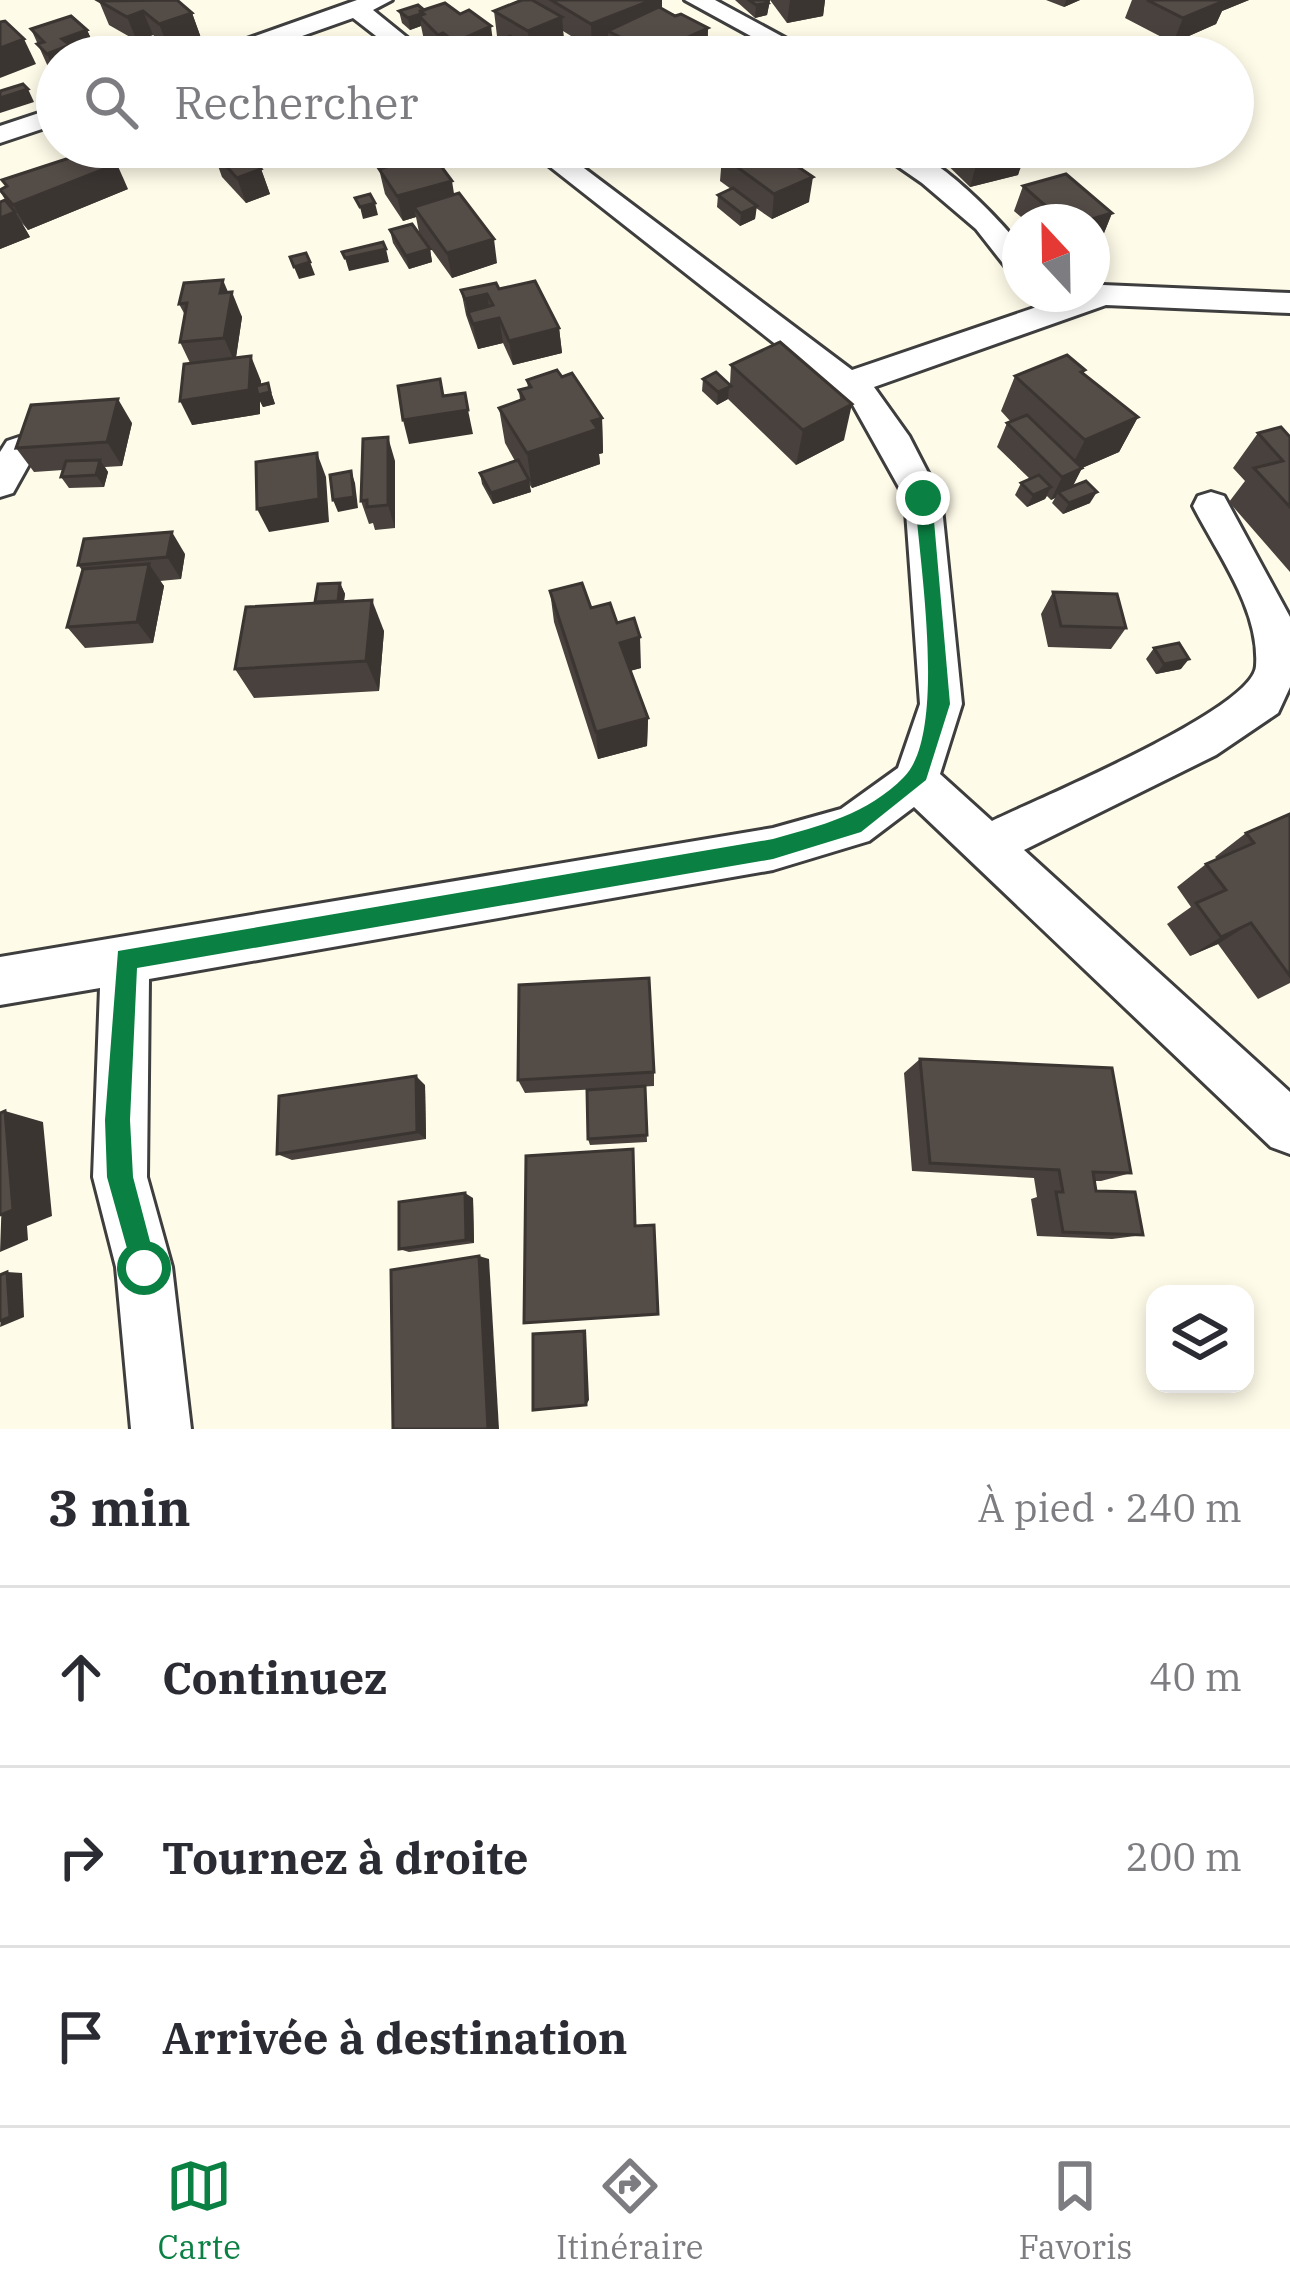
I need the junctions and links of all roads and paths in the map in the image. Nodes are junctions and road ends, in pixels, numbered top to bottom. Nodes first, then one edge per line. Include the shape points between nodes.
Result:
1 (380, 0) edge
2 (697, 0) edge
3 (355, 8) junction
4 (277, 36) edge
5 (392, 36) edge
6 (767, 36) edge
7 (36, 122) edge
8 (0, 135) edge
9 (565, 168) edge
10 (918, 168) edge
11 (1002, 242) edge
12 (1110, 295) edge
13 (1290, 303) edge
14 (1025, 312) edge
15 (848, 384) junction
16 (20, 450) edge
17 (0, 484) edge
18 (1211, 506) dead end
19 (916, 780) junction
20 (986, 846) junction
21 (126, 958) junction
22 (0, 981) edge
23 (1290, 1128) edge
24 (161, 1429) edge

1 - 3 street
2 - 6 street
3 - 4 street
3 - 5 street
7 - 8 street
9 - 15 street
10 - 11 street
12 - 13 street
14 - 15 street
15 - 19 street via 897,445 923,498 940,704
16 - 17 street
18 - 20 street via 1274,625 1277,671 1263,700 1201,742
19 - 20 street
19 - 21 street via 853,826 773,849
20 - 23 street
21 - 22 street
21 - 24 street via 120,1177 144,1268

